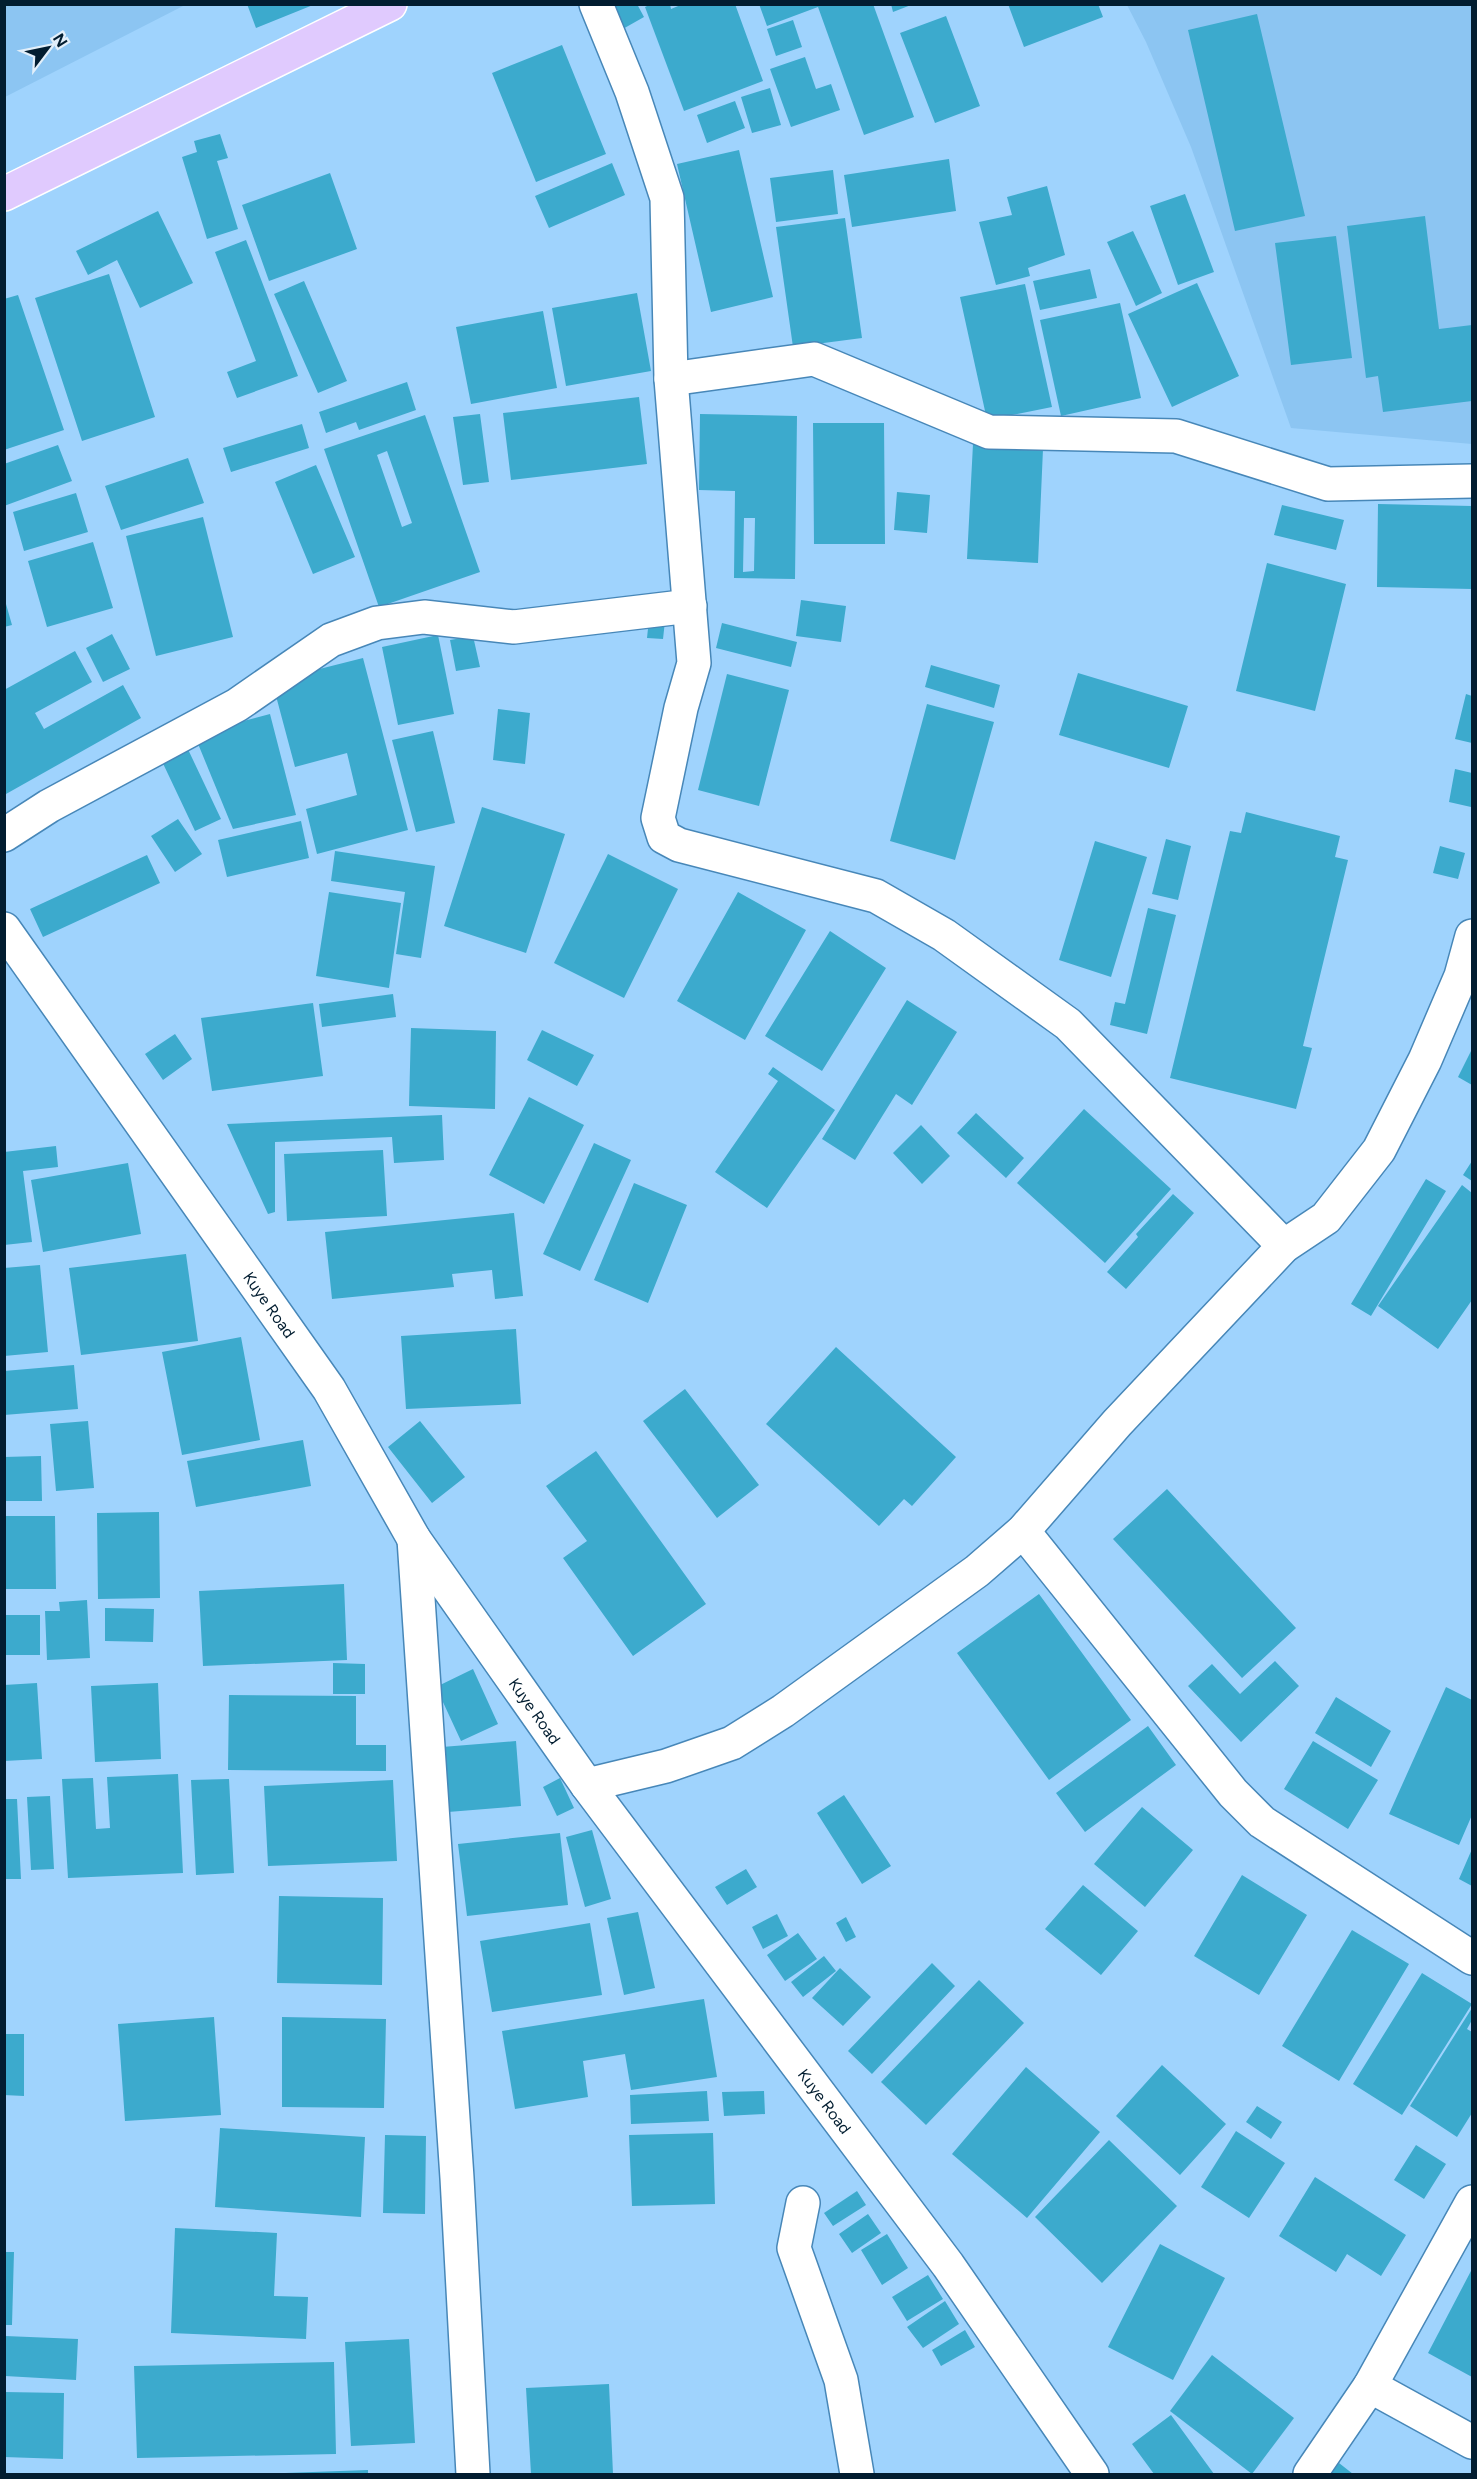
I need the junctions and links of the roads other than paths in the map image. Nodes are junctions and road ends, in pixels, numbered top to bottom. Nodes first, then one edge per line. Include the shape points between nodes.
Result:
1 (390, 4) edge
2 (596, 4) edge
3 (4, 194) edge
4 (671, 379) junction
5 (1473, 481) edge
6 (690, 606) junction
7 (4, 835) edge
8 (4, 929) edge
9 (1473, 936) edge
10 (1284, 1246) junction
11 (1023, 1530) junction
12 (414, 1539) junction
13 (587, 1785) junction
14 (1473, 1958) edge
15 (1473, 2202) edge
16 (803, 2203) dead end
17 (1370, 2386) junction
18 (1473, 2442) edge
19 (473, 2475) edge
20 (857, 2475) edge
21 (1092, 2475) edge
22 (1310, 2475) edge

1 - 3 main road
2 - 4 street via 632,92 667,198
4 - 5 street via 814,359 989,432 1176,436 1328,484
4 - 6 street
6 - 7 street via 514,627 424,617 377,623 331,640 237,705 49,806
6 - 10 street via 694,663 658,818 664,837 679,845 876,896 944,935 1068,1024
8 - 12 street, Kuye Road via 329,1389
9 - 10 street via 1461,976 1425,1060 1379,1150 1326,1218
10 - 11 street via 1117,1423
11 - 13 street via 977,1571 783,1711 732,1743 666,1766
11 - 14 street via 1233,1792 1262,1822
12 - 13 street, Kuye Road
12 - 19 street
13 - 21 street, Kuye Road via 948,2265
15 - 17 street
16 - 20 street via 794,2248 841,2380
17 - 18 street
17 - 22 street

